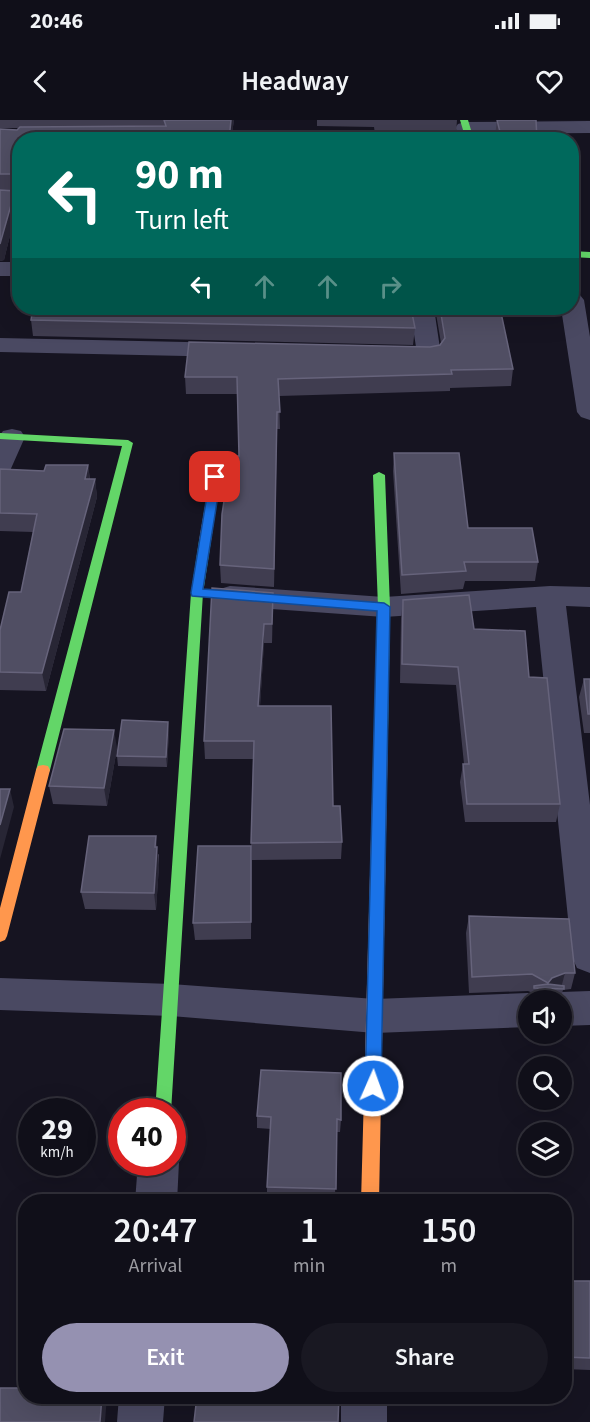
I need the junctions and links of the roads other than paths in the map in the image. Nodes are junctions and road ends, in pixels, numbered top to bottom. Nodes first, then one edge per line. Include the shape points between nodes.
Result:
1 (590, 127) edge
2 (467, 129) edge
3 (423, 315) edge
4 (574, 315) edge
5 (0, 345) edge
6 (250, 351) edge
7 (369, 353) edge
8 (590, 412) edge
9 (6, 436) edge
10 (219, 454) dead end
11 (0, 467) edge
12 (379, 475) dead end
13 (197, 593) junction
14 (550, 596) junction
15 (590, 597) edge
16 (384, 607) junction
17 (8, 868) edge
18 (0, 936) edge
19 (590, 957) edge
20 (0, 994) edge
21 (171, 1000) junction
22 (590, 1008) edge
23 (572, 1009) edge
24 (518, 1010) edge
25 (375, 1016) junction
26 (164, 1098) edge
27 (158, 1176) edge
28 (157, 1194) edge
29 (370, 1194) edge
30 (141, 1404) edge
31 (364, 1404) edge
32 (140, 1422) edge
33 (364, 1422) edge

1 - 2 street
3 - 7 street via 429,355
4 - 8 street
5 - 6 street
9 - 11 street
9 - 17 street via 128,443
10 - 13 street
12 - 16 street
13 - 16 street
13 - 21 street
14 - 15 street
14 - 16 street
14 - 19 street
16 - 25 street
17 - 18 street
20 - 21 street
21 - 25 street
21 - 26 street
22 - 23 street
24 - 25 street
25 - 29 street
27 - 28 street
30 - 32 street
31 - 33 street

